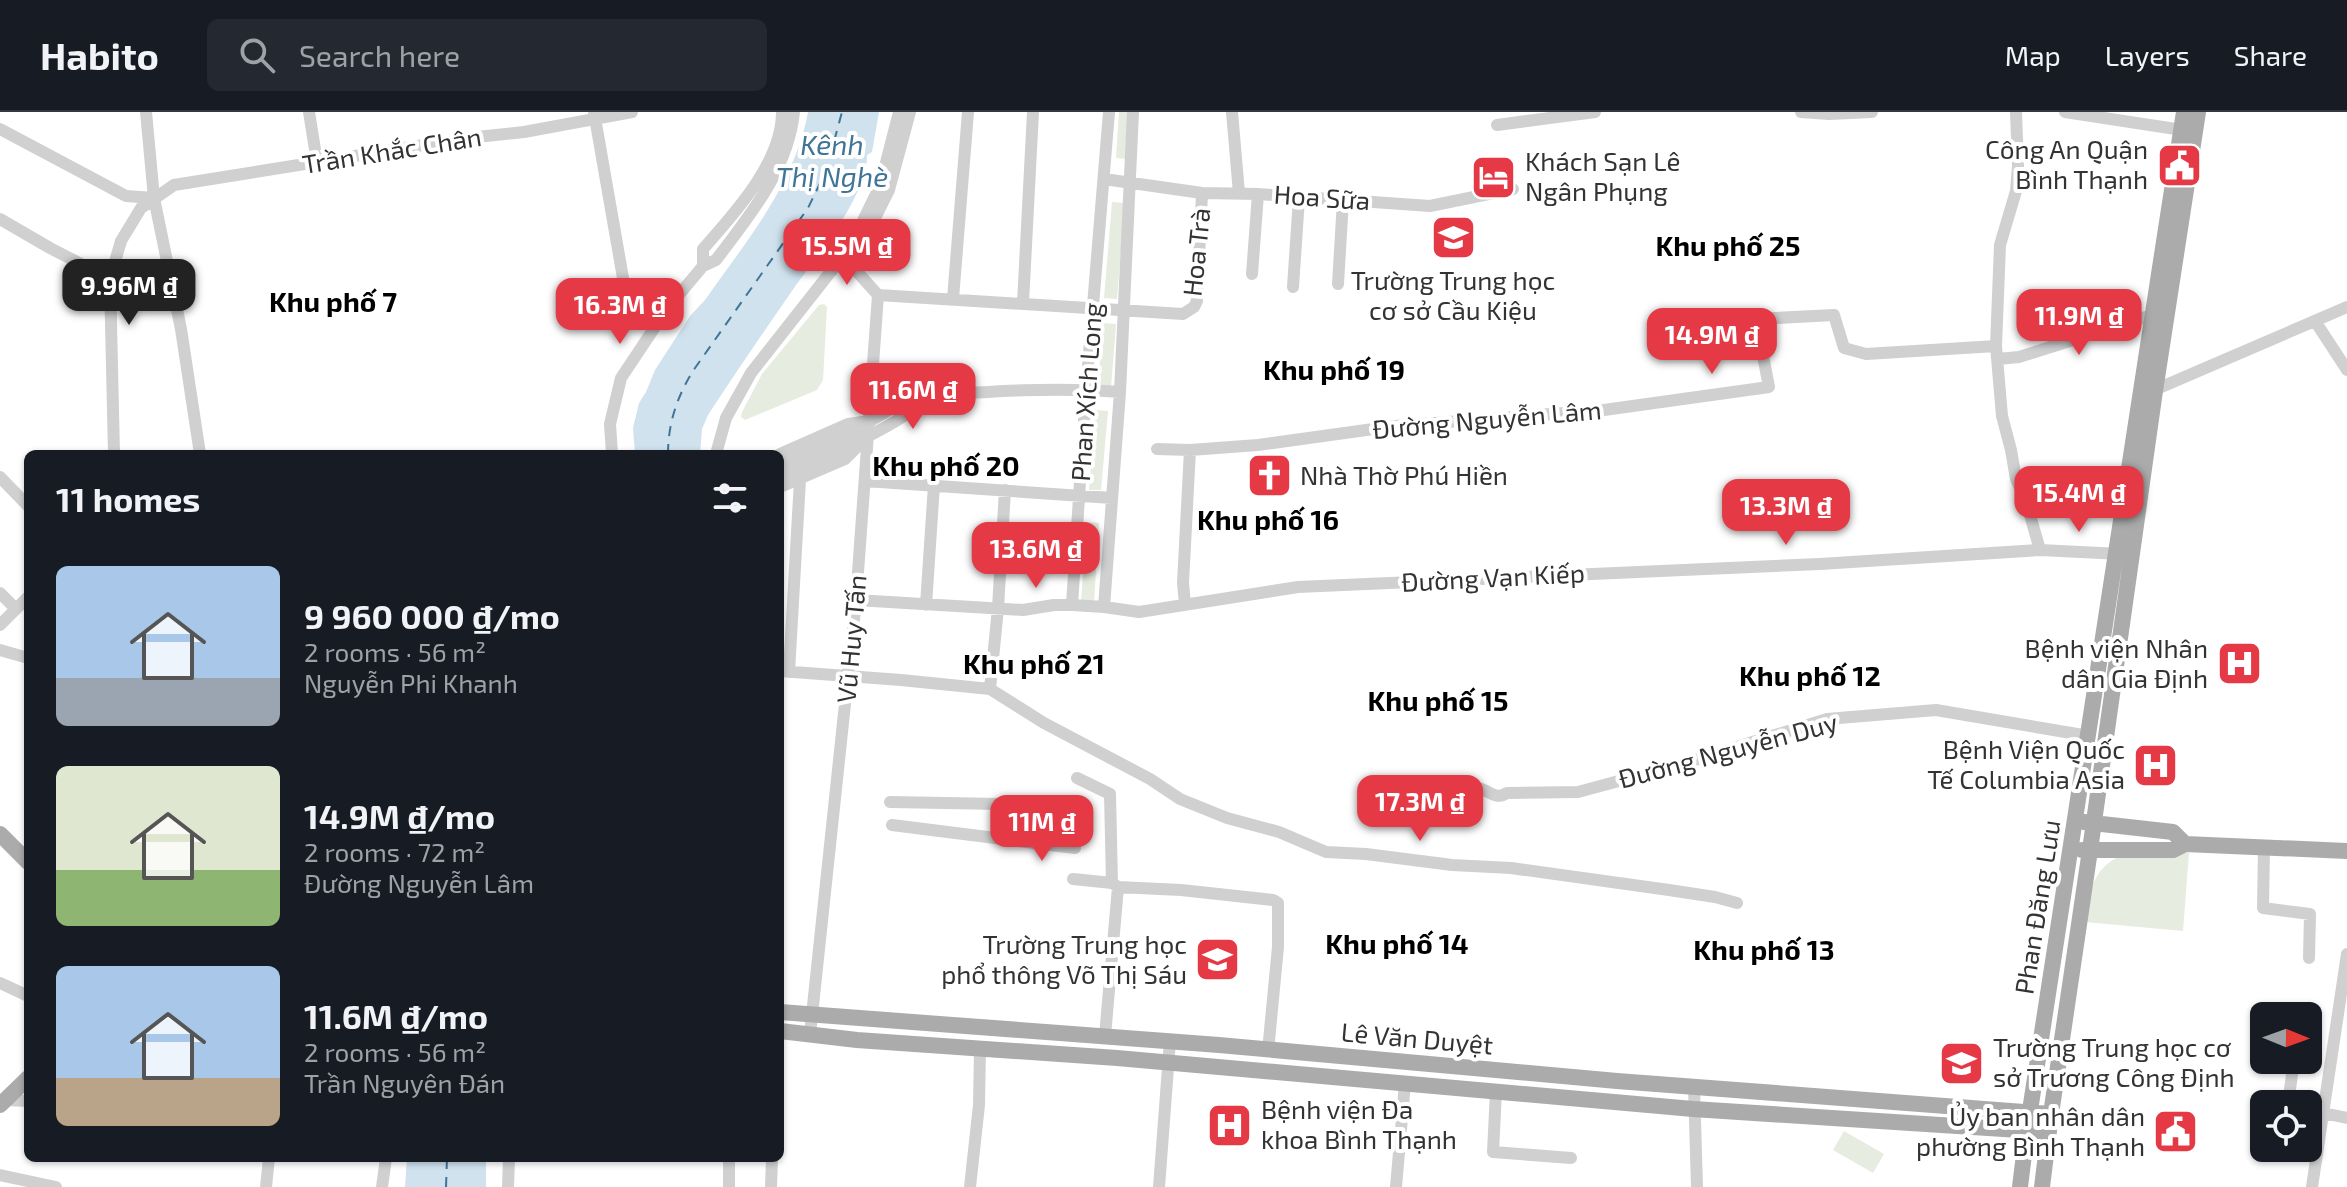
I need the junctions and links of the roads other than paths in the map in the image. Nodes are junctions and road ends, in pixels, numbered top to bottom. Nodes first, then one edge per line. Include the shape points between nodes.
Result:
1 (146, 112) edge
2 (309, 112) edge
3 (632, 112) edge
4 (782, 112) edge
5 (794, 112) edge
6 (899, 112) edge
7 (910, 112) edge
8 (968, 112) edge
9 (1033, 112) edge
10 (1109, 112) edge
11 (1133, 112) edge
12 (1232, 112) edge
13 (1595, 112) edge
14 (1801, 112) edge
15 (1872, 112) edge
16 (2016, 112) edge
17 (2065, 112) edge
18 (2184, 112) edge
19 (2198, 112) edge
20 (594, 115) edge
21 (1497, 125) dead end
22 (2189, 131) junction
23 (2, 135) edge
24 (317, 162) junction
25 (1104, 179) junction
26 (1129, 182) junction
27 (1513, 189) dead end
28 (1202, 193) junction
29 (1239, 193) junction
30 (1258, 194) junction
31 (154, 198) junction
32 (1299, 198) junction
33 (1343, 200) junction
34 (0, 219) edge
35 (856, 241) junction
36 (843, 256) junction
37 (703, 266) junction
38 (1252, 274) dead end
39 (623, 278) dead end
40 (110, 279) junction
41 (1338, 284) dead end
42 (1293, 287) dead end
43 (878, 295) junction
44 (953, 299) junction
45 (1023, 303) junction
46 (2347, 307) edge
47 (1093, 308) junction
48 (1123, 309) junction
49 (2152, 315) junction
50 (2315, 321) junction
51 (1997, 352) junction
52 (2347, 370) edge
53 (1086, 390) junction
54 (2148, 390) junction
55 (1120, 392) junction
56 (927, 396) junction
57 (869, 421) junction
58 (868, 436) junction
59 (852, 438) junction
60 (1157, 449) dead end
61 (114, 450) edge
62 (199, 450) edge
63 (612, 450) edge
64 (717, 450) edge
65 (1190, 450) junction
66 (784, 452) edge
67 (784, 464) edge
68 (784, 474) edge
69 (0, 477) edge
70 (800, 480) junction
71 (865, 481) junction
72 (934, 485) junction
73 (784, 486) edge
74 (1005, 490) junction
75 (1080, 496) junction
76 (1112, 498) junction
77 (24, 502) edge
78 (2040, 550) junction
79 (2124, 554) junction
80 (0, 593) edge
81 (856, 600) junction
82 (24, 601) edge
83 (1185, 604) junction
84 (926, 605) junction
85 (1072, 605) junction
86 (1104, 607) junction
87 (998, 608) junction
88 (16, 609) junction
89 (0, 625) edge
90 (0, 650) edge
91 (24, 657) edge
92 (784, 672) edge
93 (849, 676) junction
94 (2104, 687) junction
95 (990, 689) junction
96 (2089, 736) junction
97 (1077, 778) dead end
98 (1465, 787) dead end
99 (890, 802) dead end
100 (1037, 802) dead end
101 (2075, 820) junction
102 (2094, 823) junction
103 (892, 825) dead end
104 (0, 834) edge
105 (2185, 844) junction
106 (2264, 847) junction
107 (1075, 848) dead end
108 (2070, 850) junction
109 (2090, 850) junction
110 (2347, 851) edge
111 (24, 858) edge
112 (1073, 879) dead end
113 (1115, 885) junction
114 (1737, 903) dead end
115 (2347, 954) edge
116 (2309, 958) dead end
117 (0, 983) edge
118 (2345, 983) edge
119 (24, 994) edge
120 (784, 1012) edge
121 (813, 1014) junction
122 (981, 1027) junction
123 (784, 1031) edge
124 (810, 1034) junction
125 (1105, 1036) junction
126 (1170, 1041) junction
127 (1219, 1045) junction
128 (980, 1049) junction
129 (1268, 1051) junction
130 (1168, 1063) junction
131 (1217, 1068) junction
132 (24, 1082) edge
133 (1405, 1083) junction
134 (1694, 1087) junction
135 (1496, 1091) junction
136 (1800, 1096) junction
137 (24, 1101) edge
138 (2, 1102) edge
139 (1693, 1109) junction
140 (2030, 1111) junction
141 (2051, 1114) junction
142 (1798, 1116) junction
143 (2322, 1117) joint
144 (2347, 1118) edge
145 (2027, 1130) junction
146 (2049, 1132) junction
147 (1571, 1158) dead end
148 (269, 1162) edge
149 (385, 1162) edge
150 (509, 1162) edge
151 (729, 1162) edge
152 (772, 1162) edge
153 (2316, 1162) edge
154 (1, 1176) edge
155 (56, 1187) edge
156 (266, 1187) edge
157 (382, 1187) edge
158 (508, 1187) edge
159 (729, 1187) edge
160 (771, 1187) edge
161 (970, 1187) edge
162 (1159, 1187) edge
163 (1396, 1187) edge
164 (1697, 1187) edge
165 (2020, 1187) edge
166 (2042, 1187) edge
167 (2312, 1187) edge

1 - 31 street
2 - 24 street
3 - 20 street, Trần Khắc Chân
4 - 37 street via 765,170 703,249
5 - 37 street via 775,176 716,260
6 - 35 street via 880,186
7 - 35 street via 889,190 865,238
8 - 44 street
9 - 45 street
10 - 25 street, Phan Xích Long
11 - 26 street, Phan Xích Long
12 - 29 street
13 - 21 street
14 - 15 street
16 - 51 street via 2018,166 2000,245
17 - 22 street
18 - 22 main road, Phan Đăng Lưu
19 - 22 main road, Phan Đăng Lưu
20 - 24 street, Trần Khắc Chân via 533,131
20 - 39 street
22 - 49 main road, Phan Đăng Lưu
22 - 54 main road, Phan Đăng Lưu
23 - 31 street via 126,196
24 - 31 street, Trần Khắc Chân via 174,185
25 - 26 street
25 - 47 street, Phan Xích Long
26 - 28 street, Hoa Sữa
26 - 48 street, Phan Xích Long
27 - 33 street, Hoa Sữa via 1430,206
28 - 29 street, Hoa Sữa
28 - 48 street, Hoa Trà via 1194,307 1183,314
29 - 30 street, Hoa Sữa
30 - 32 street, Hoa Sữa
30 - 38 street
31 - 40 street via 126,231
31 - 62 street
32 - 33 street, Hoa Sữa
32 - 42 street
33 - 41 street
34 - 40 street
35 - 36 street
36 - 43 street
36 - 64 street via 751,373 726,418
37 - 63 street via 621,378 610,424
40 - 61 street
43 - 44 street
43 - 57 street, Vũ Huy Tấn
44 - 45 street
45 - 47 street
46 - 50 street
47 - 48 street
47 - 53 street, Phan Xích Long
48 - 55 street, Phan Xích Long
49 - 51 street, Đường Nguyễn Lâm via 2019,357
49 - 54 main road, Phan Đăng Lưu
50 - 52 street
50 - 54 street
51 - 65 street, Đường Nguyễn Lâm via 1866,354 1844,348 1834,315 1756,319 1769,387 1604,410 1395,426
51 - 78 street via 2002,416
53 - 55 street
53 - 56 street
53 - 75 street, Phan Xích Long
54 - 79 main road, Phan Đăng Lưu
55 - 76 street, Phan Xích Long
56 - 57 street via 918,393
56 - 58 street via 922,405
57 - 58 street, Vũ Huy Tấn
57 - 59 street
57 - 66 street via 848,424
58 - 59 street
58 - 70 street via 845,459
58 - 71 street, Vũ Huy Tấn
59 - 67 street
59 - 68 street via 810,465
60 - 65 street, Đường Nguyễn Lâm
65 - 83 street
69 - 77 street
70 - 73 street
70 - 92 street
71 - 72 street
71 - 81 street, Vũ Huy Tấn
72 - 74 street
72 - 84 street
74 - 75 street
74 - 87 street
75 - 76 street
75 - 85 street, Phan Xích Long
76 - 86 street, Phan Xích Long
78 - 79 street, Đường Vạn Kiếp
78 - 83 street, Đường Vạn Kiếp via 1298,587
79 - 94 main road, Phan Đăng Lưu
80 - 88 street
81 - 84 street, Đường Vạn Kiếp
81 - 93 street, Vũ Huy Tấn
82 - 88 street
83 - 86 street, Đường Vạn Kiếp via 1139,612
84 - 87 street, Đường Vạn Kiếp
85 - 86 street, Đường Vạn Kiếp
85 - 87 street, Đường Vạn Kiếp
87 - 95 street
88 - 89 street
90 - 91 street
92 - 93 street
93 - 95 street
93 - 121 street, Vũ Huy Tấn
94 - 96 main road, Phan Đăng Lưu
94 - 102 main road, Phan Đăng Lưu
95 - 114 street via 1180,799 1326,852 1511,868
96 - 98 street, Đường Nguyễn Duy via 1936,710 1827,719 1578,792 1501,796
96 - 101 main road, Phan Đăng Lưu
97 - 113 street via 1110,794
99 - 100 street
101 - 102 main road
101 - 108 main road, Phan Đăng Lưu
102 - 105 main road via 2173,832
102 - 109 main road, Phan Đăng Lưu
103 - 107 street
104 - 111 main road
105 - 106 main road
105 - 109 main road via 2173,850
106 - 110 main road
106 - 116 street via 2263,908 2310,914
108 - 109 main road
108 - 140 main road, Phan Đăng Lưu
109 - 141 main road, Phan Đăng Lưu
112 - 113 street
113 - 125 street
113 - 129 street via 1278,903
115 - 118 street
117 - 119 street
118 - 143 street
120 - 121 main road, Lê Văn Duyệt
121 - 122 main road, Lê Văn Duyệt
121 - 124 street, Vũ Huy Tấn
122 - 125 main road, Lê Văn Duyệt
122 - 128 main road
123 - 124 main road, Lê Văn Duyệt
124 - 128 main road, Lê Văn Duyệt
125 - 126 main road, Lê Văn Duyệt
126 - 127 main road, Lê Văn Duyệt
126 - 130 street
127 - 129 main road, Lê Văn Duyệt
127 - 131 main road
128 - 130 main road, Lê Văn Duyệt
128 - 161 street
129 - 134 main road, Lê Văn Duyệt
130 - 131 main road, Lê Văn Duyệt
130 - 162 street
131 - 133 main road, Lê Văn Duyệt
132 - 138 main road
133 - 135 main road, Lê Văn Duyệt
133 - 163 street
134 - 136 main road, Lê Văn Duyệt
134 - 139 street
135 - 139 main road, Lê Văn Duyệt
135 - 147 street via 1493,1152
136 - 140 main road, Lê Văn Duyệt
136 - 142 main road
137 - 138 street
139 - 142 main road, Lê Văn Duyệt
139 - 164 street
140 - 141 main road, Lê Văn Duyệt
140 - 145 main road, Phan Đăng Lưu
141 - 146 main road, Phan Đăng Lưu
142 - 145 main road, Lê Văn Duyệt
143 - 144 street
145 - 146 main road, Lê Văn Duyệt
145 - 165 main road, Phan Đăng Lưu
146 - 166 main road, Phan Đăng Lưu
148 - 156 street
149 - 157 street
150 - 158 street
151 - 159 street
152 - 160 street
153 - 167 street
154 - 155 street

